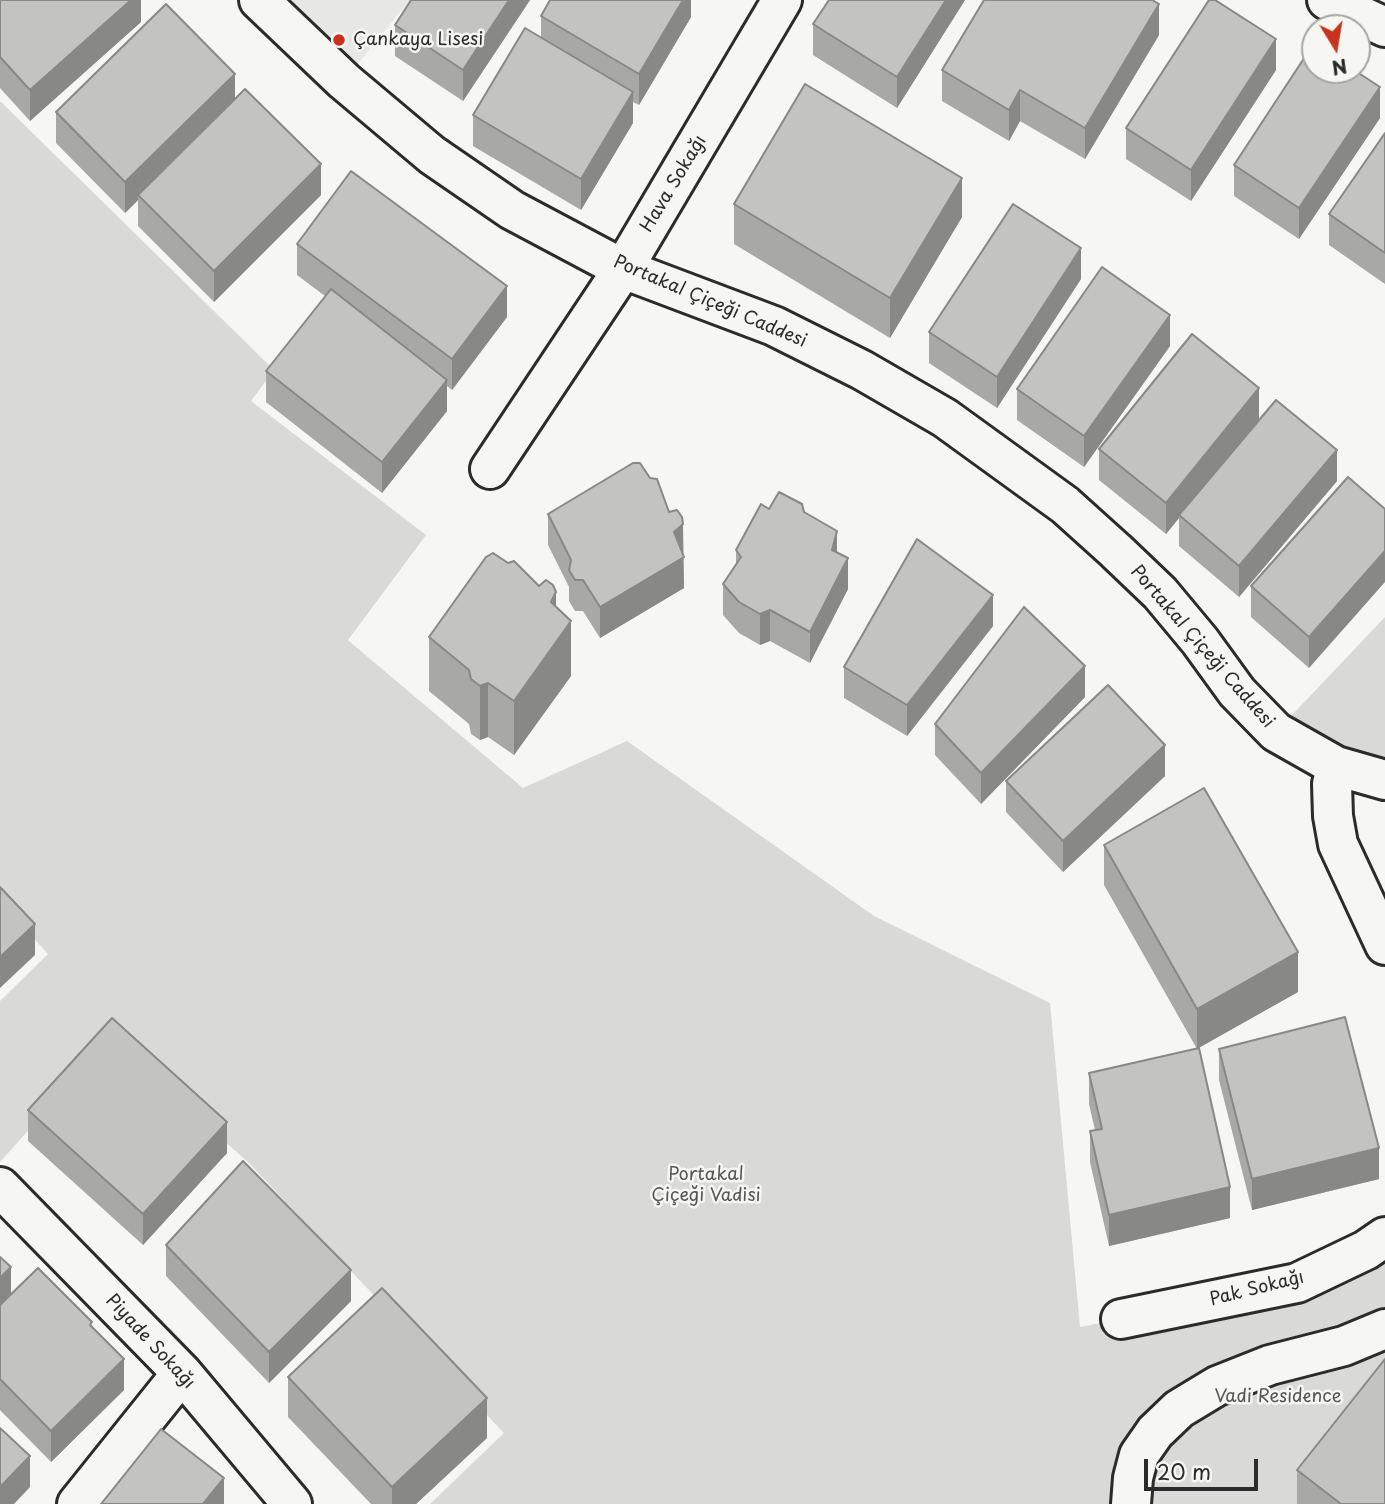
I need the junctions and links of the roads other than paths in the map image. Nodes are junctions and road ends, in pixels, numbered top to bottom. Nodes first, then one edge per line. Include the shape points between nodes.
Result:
1 (259, 0) edge
2 (782, 0) edge
3 (1327, 0) edge
4 (1385, 26) edge
5 (624, 268) junction
6 (490, 469) dead end
7 (1336, 765) junction
8 (1385, 780) edge
9 (1385, 945) edge
10 (0, 1186) edge
11 (1385, 1237) edge
12 (1121, 1319) dead end
13 (1385, 1329) edge
14 (182, 1373) junction
15 (77, 1504) edge
16 (292, 1504) edge
17 (1131, 1504) edge

1 - 5 street, Portakal Çiçeği Caddesi via 344,81 432,155 512,210
2 - 5 street, Hava Sokağı
3 - 4 street
5 - 6 street, Hava Sokağı
5 - 7 street, Portakal Çiçeği Caddesi via 774,326 945,418 1065,505 1116,551 1160,593 1237,692 1276,732
7 - 8 street, Portakal Çiçeği Caddesi
7 - 9 street via 1332,784 1338,844
10 - 14 street, Piyade Sokağı
11 - 12 street, Pak Sokağı via 1297,1283
13 - 17 street via 1344,1346 1270,1365 1217,1386 1179,1409 1139,1455
14 - 15 street
14 - 16 street, Piyade Sokağı

